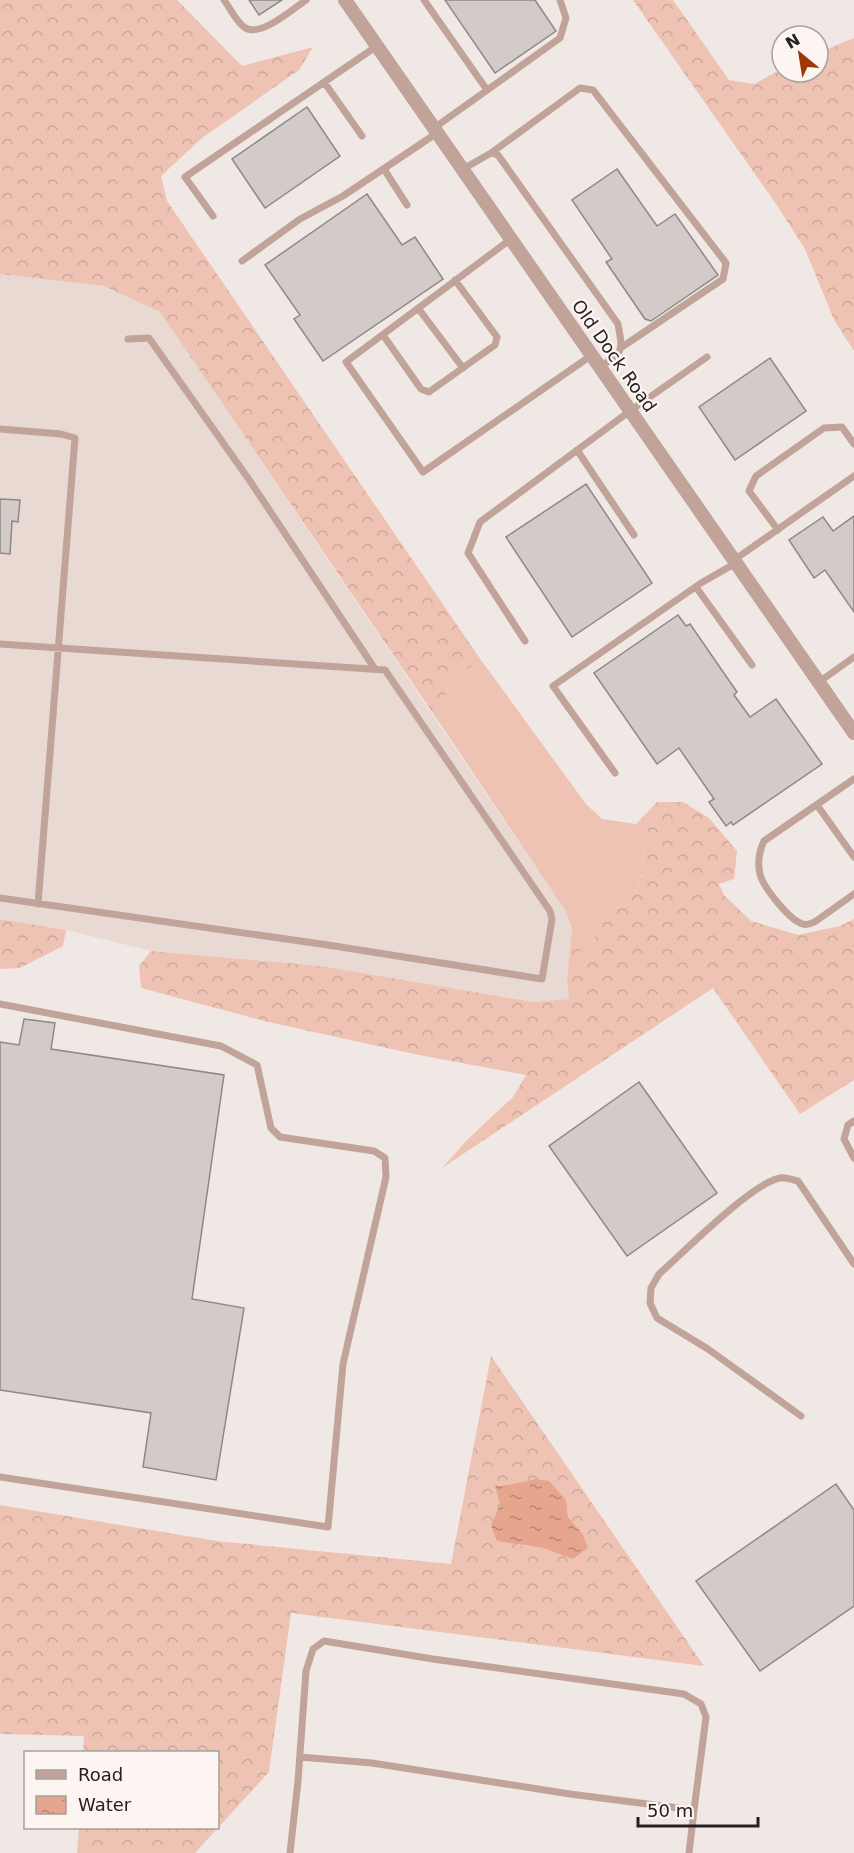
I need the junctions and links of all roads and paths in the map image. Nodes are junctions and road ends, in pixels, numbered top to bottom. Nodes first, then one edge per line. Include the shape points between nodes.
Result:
1 (224, 0) edge
2 (306, 0) edge
3 (345, 0) edge
4 (424, 0) edge
5 (560, 0) edge
6 (377, 46) junction
7 (324, 82) junction
8 (487, 90) junction
9 (436, 130) junction
10 (362, 136) dead end
11 (491, 153) junction
12 (384, 169) junction
13 (463, 170) junction
14 (407, 205) dead end
15 (213, 216) dead end
16 (511, 239) junction
17 (242, 261) dead end
18 (455, 280) junction
19 (418, 308) junction
20 (383, 335) junction
21 (128, 339) dead end
22 (622, 347) junction
23 (707, 357) dead end
24 (596, 361) junction
25 (463, 368) junction
26 (630, 411) junction
27 (0, 429) edge
28 (854, 444) edge
29 (578, 450) junction
30 (854, 476) edge
31 (778, 530) junction
32 (634, 535) dead end
33 (735, 561) junction
34 (696, 587) junction
35 (525, 641) dead end
36 (0, 644) edge
37 (58, 648) junction
38 (854, 657) edge
39 (752, 665) dead end
40 (375, 669) junction
41 (819, 682) junction
42 (854, 733) edge
43 (615, 773) dead end
44 (854, 779) edge
45 (817, 805) junction
46 (854, 857) edge
47 (854, 894) edge
48 (0, 898) edge
49 (38, 903) junction
50 (0, 1004) edge
51 (854, 1121) edge
52 (854, 1158) edge
53 (854, 1264) edge
54 (801, 1416) dead end
55 (0, 1477) edge
56 (300, 1757) junction
57 (694, 1810) junction
58 (290, 1853) edge
59 (689, 1853) edge

1 - 2 lane via 244,27 254,31
3 - 6 street, Old Dock Road
4 - 8 lane
5 - 8 lane via 566,18 560,38
6 - 7 lane
6 - 9 street, Old Dock Road
7 - 10 lane
7 - 15 lane via 185,177
8 - 9 lane
9 - 12 lane
9 - 13 street, Old Dock Road
11 - 13 lane
11 - 22 lane via 498,154 618,324
11 - 22 lane via 580,88 593,90 726,263 723,279
12 - 14 lane
12 - 17 lane via 300,219
13 - 16 street, Old Dock Road
16 - 18 lane
16 - 24 street, Old Dock Road
18 - 19 lane
18 - 25 lane via 496,337 495,345
19 - 20 lane
19 - 25 lane
20 - 24 lane via 346,362 423,472
20 - 25 lane via 421,389 429,392
21 - 40 lane via 149,338
22 - 24 lane via 618,355
23 - 26 lane
24 - 26 street, Old Dock Road
26 - 29 lane
26 - 33 street, Old Dock Road
27 - 37 lane via 75,438
28 - 31 lane via 842,427 824,428 756,476 749,491
29 - 32 lane
29 - 35 lane via 480,522 468,553
30 - 31 lane
31 - 33 lane
33 - 34 lane
33 - 41 street, Old Dock Road
34 - 39 lane
34 - 43 lane via 553,686
36 - 37 lane
37 - 40 lane
37 - 49 lane
38 - 41 lane
40 - 49 lane via 385,670 550,911 542,979
41 - 42 street, Old Dock Road
44 - 45 lane
45 - 46 lane
45 - 47 lane via 764,841 759,850 760,876 793,919 806,925
48 - 49 lane
50 - 55 lane via 221,1046 257,1065 271,1128 280,1137 374,1151 385,1158 386,1177 343,1364 328,1527
51 - 52 lane via 848,1125 844,1139
53 - 54 lane via 798,1181 782,1178 766,1183 734,1207 659,1274 651,1288 650,1303 657,1318 708,1349
56 - 57 lane via 372,1763
56 - 57 lane via 306,1671 313,1649 324,1641 684,1694 701,1704 706,1717
56 - 58 lane
57 - 59 lane

